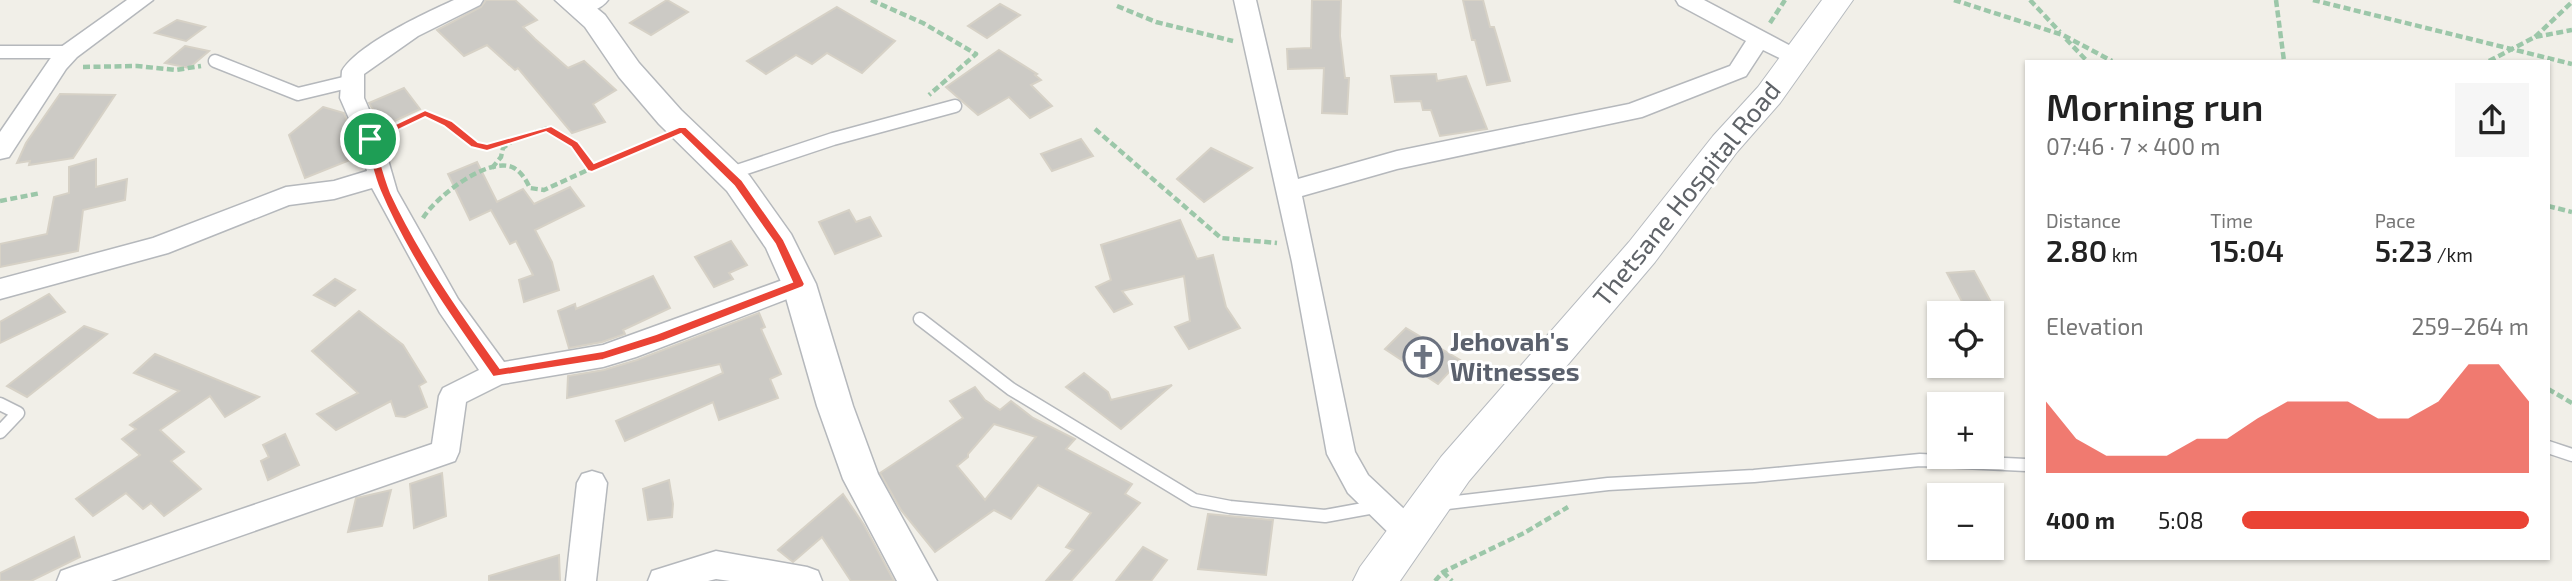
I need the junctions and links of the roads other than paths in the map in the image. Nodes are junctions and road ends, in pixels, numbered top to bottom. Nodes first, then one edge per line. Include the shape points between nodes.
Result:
1 (142, 0) edge
2 (472, 0) edge
3 (1245, 0) edge
4 (1687, 0) edge
5 (1838, 0) edge
6 (581, 3) edge
7 (1759, 39) junction
8 (0, 52) edge
9 (64, 58) junction
10 (1798, 59) junction
11 (215, 61) road end
12 (352, 81) junction
13 (955, 106) dead end
14 (0, 151) edge
15 (728, 174) junction
16 (381, 176) junction
17 (1288, 191) junction
18 (799, 284) junction
19 (0, 289) edge
20 (920, 318) dead end
21 (497, 373) junction
22 (0, 404) edge
23 (0, 432) edge
24 (2550, 448) edge
25 (2572, 455) edge
26 (2025, 466) edge
27 (593, 483) dead end
28 (1381, 506) junction
29 (1419, 519) junction
30 (72, 581) edge
31 (581, 581) edge
32 (663, 581) edge
33 (807, 581) edge
34 (918, 581) edge
35 (1375, 581) edge

1 - 9 street
2 - 12 street via 374,53 353,71
3 - 17 street
4 - 7 street
5 - 10 main road, Thetsane Hospital Road
6 - 15 street via 629,70
7 - 10 street
7 - 17 street via 1738,71 1634,111 1397,160
8 - 9 lane
9 - 14 street
10 - 29 main road, Thetsane Hospital Road via 1642,252 1455,469
11 - 12 lane via 298,94
12 - 16 street via 352,99
13 - 15 lane
15 - 18 street via 780,243
16 - 19 street via 334,190 286,196 159,246
16 - 21 street via 449,306
17 - 28 street via 1341,454 1358,484
18 - 21 street via 603,356
18 - 34 street via 862,479
20 - 28 lane via 1011,389 1194,500 1325,516
21 - 30 street via 453,396 445,452
22 - 23 lane via 18,413
24 - 25 lane
26 - 29 lane via 1920,460 1608,484
27 - 31 street
28 - 29 street
29 - 35 main road, Thetsane Hospital Road
32 - 33 street via 716,565

